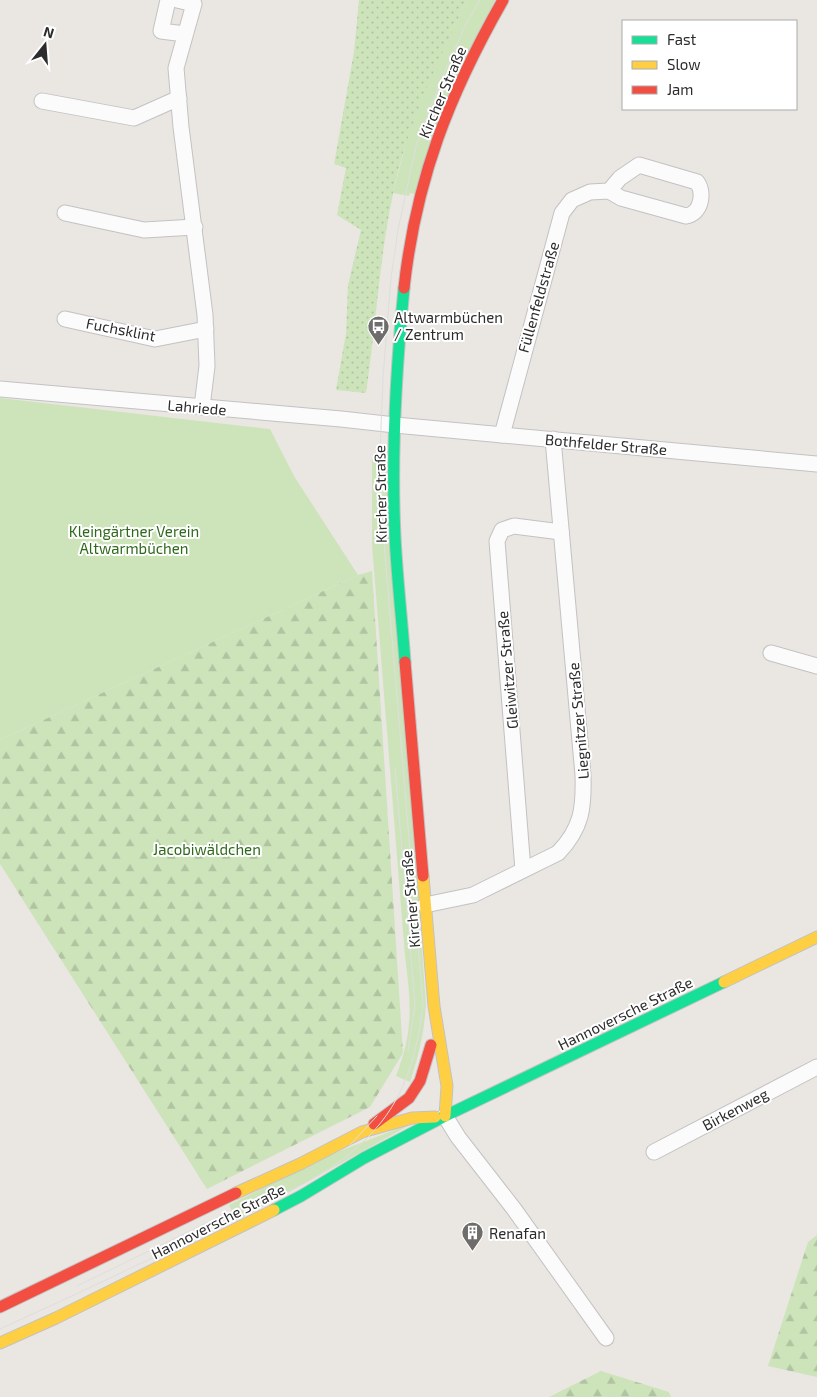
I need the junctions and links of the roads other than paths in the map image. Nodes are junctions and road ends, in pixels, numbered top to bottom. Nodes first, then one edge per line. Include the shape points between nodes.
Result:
1 (168, 0) edge
2 (177, 0) edge
3 (503, 0) edge
4 (185, 34) junction
5 (179, 98) junction
6 (42, 101) dead end
7 (608, 191) junction
8 (65, 213) dead end
9 (195, 227) junction
10 (65, 319) dead end
11 (206, 329) junction
12 (0, 388) edge
13 (202, 407) junction
14 (395, 425) junction
15 (502, 435) junction
16 (553, 439) junction
17 (817, 464) edge
18 (561, 532) junction
19 (771, 653) dead end
20 (817, 666) edge
21 (523, 870) junction
22 (425, 905) junction
23 (817, 937) edge
24 (434, 1006) junction
25 (431, 1045) junction
26 (817, 1066) edge
27 (445, 1116) junction
28 (362, 1132) junction
29 (654, 1152) dead end
30 (0, 1307) edge
31 (2, 1337) edge
32 (606, 1338) dead end

1 - 4 street via 162,30
2 - 4 street via 194,4
3 - 14 main road, Kircher Straße via 456,91 418,202 404,290
4 - 5 street via 176,68
5 - 6 street via 134,118
5 - 9 street
7 - 7 street via 621,198 686,216 697,212 701,195 701,187 696,182 639,165
7 - 15 street, Füllenfeldstraße via 590,192 572,200 562,213
8 - 9 street via 144,230
9 - 11 street
10 - 11 street, Fuchsklint via 155,339
11 - 13 street via 207,366
12 - 13 street, Lahriede
13 - 14 street, Lahriede
14 - 15 street, Bothfelder Straße
14 - 22 main road, Kircher Straße via 395,538
15 - 16 street, Bothfelder Straße
16 - 17 street, Bothfelder Straße
16 - 18 street, Liegnitzer Straße
18 - 21 street, Liegnitzer Straße via 584,797 576,831 568,842 558,853
18 - 21 street, Gleiwitzer Straße via 514,526 502,530 497,541
19 - 20 street
21 - 22 street, Liegnitzer Straße via 473,894
22 - 24 main road, Kircher Straße
23 - 27 main road, Hannoversche Straße
24 - 25 main road, Kircher Straße
24 - 27 main road, Kircher Straße via 447,1086
25 - 27 main road, Kircher Straße via 432,1092
25 - 28 main road, Kircher Straße via 420,1081 409,1098
26 - 29 street, Birkenweg
27 - 28 main road, Hannoversche Straße via 412,1118
27 - 31 main road, Hannoversche Straße via 236,1230 56,1318
27 - 32 street
28 - 30 main road, Hannoversche Straße

